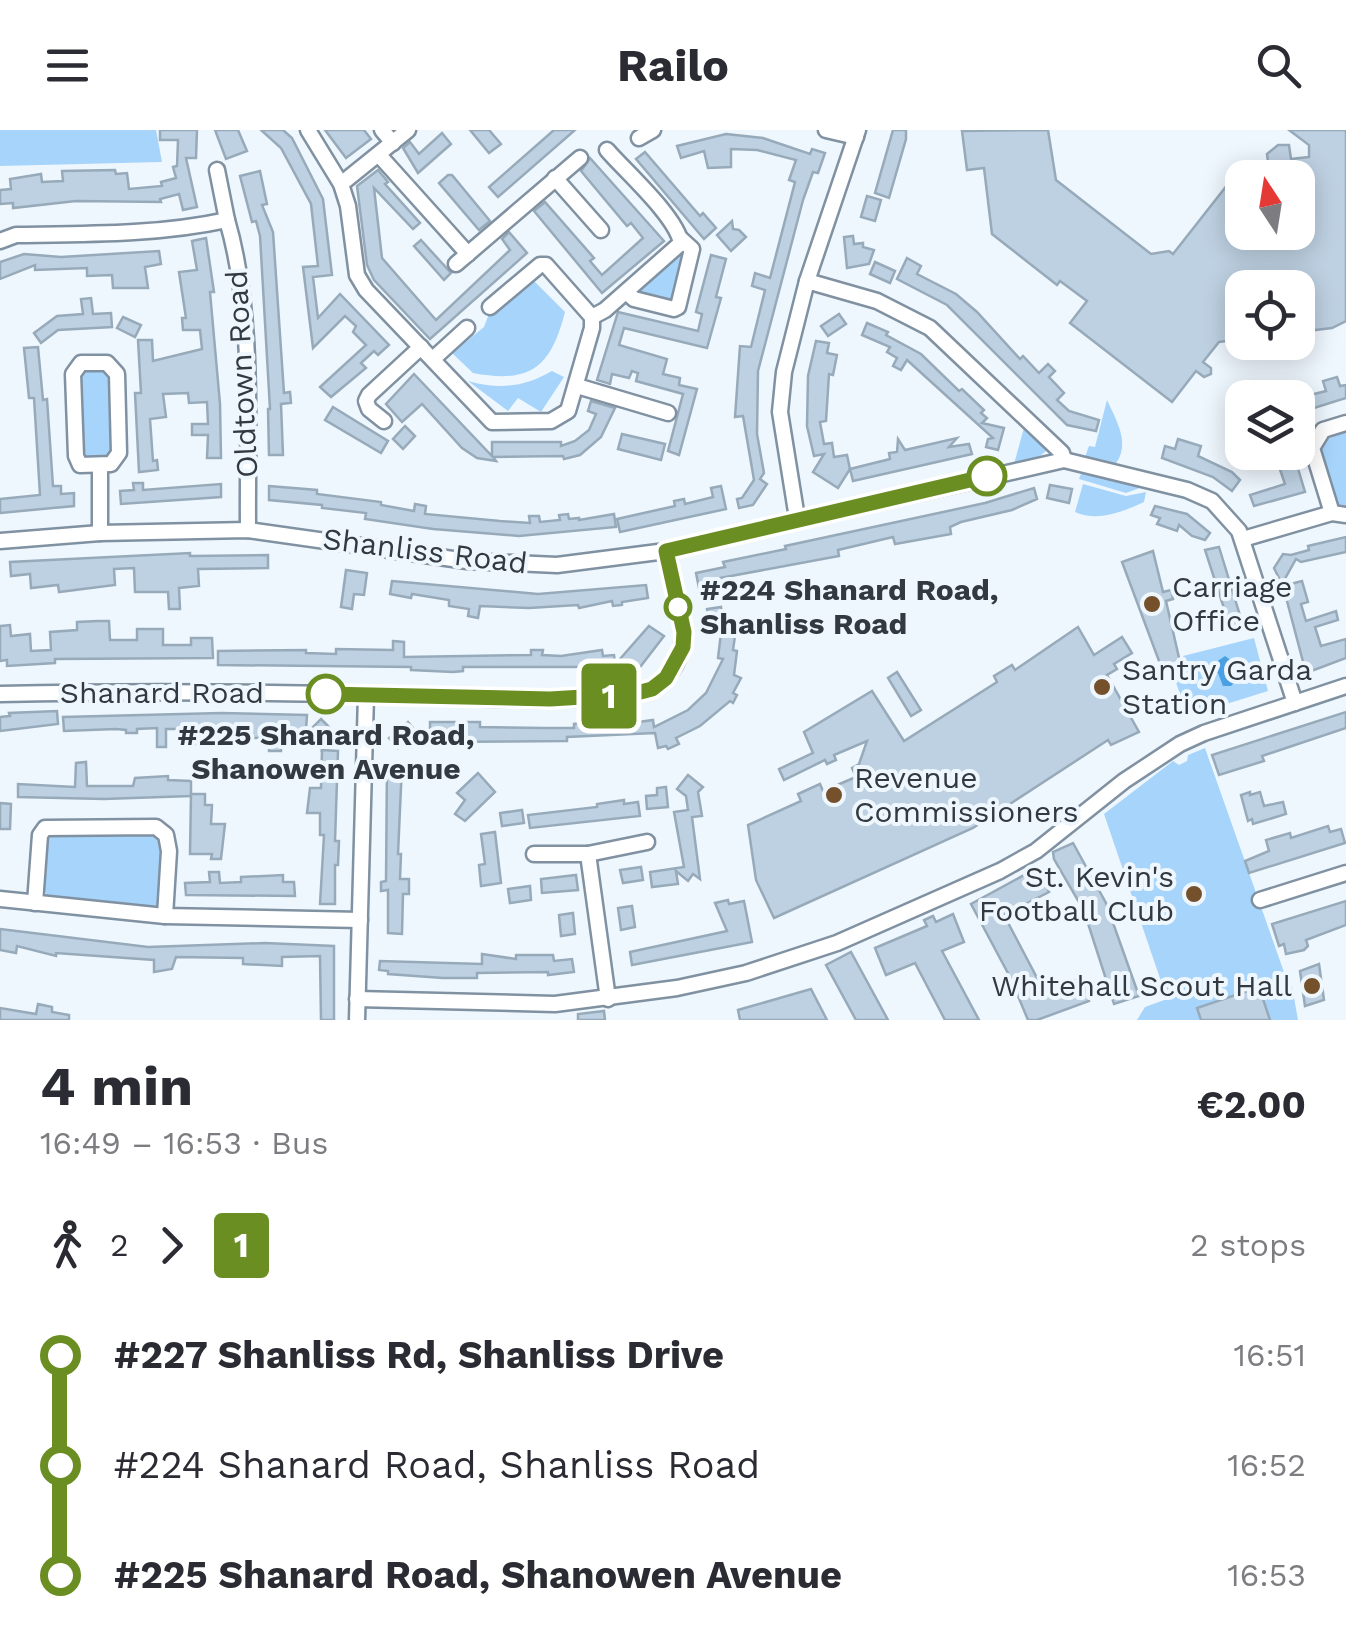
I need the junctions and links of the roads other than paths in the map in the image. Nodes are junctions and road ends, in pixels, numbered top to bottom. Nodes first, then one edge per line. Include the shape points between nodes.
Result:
1 (308, 130) edge
2 (382, 130) edge
3 (408, 130) edge
4 (826, 130) edge
5 (857, 134) edge
6 (392, 142) junction
7 (606, 150) dead end
8 (379, 154) junction
9 (580, 158) dead end
10 (217, 170) dead end
11 (555, 178) junction
12 (341, 184) junction
13 (228, 220) junction
14 (601, 230) dead end
15 (681, 240) junction
16 (0, 241) edge
17 (808, 282) junction
18 (626, 292) junction
19 (490, 308) dead end
20 (592, 318) junction
21 (467, 328) dead end
22 (421, 347) junction
23 (433, 359) junction
24 (577, 386) junction
25 (668, 413) dead end
26 (384, 420) dead end
27 (1346, 423) edge
28 (1064, 460) junction
29 (100, 466) junction
30 (1339, 514) edge
31 (797, 518) junction
32 (248, 530) junction
33 (100, 533) junction
34 (1242, 540) junction
35 (0, 541) edge
36 (666, 551) junction
37 (1346, 686) edge
38 (0, 694) edge
39 (366, 694) junction
40 (1295, 702) junction
41 (647, 842) dead end
42 (534, 854) dead end
43 (588, 854) junction
44 (1346, 873) edge
45 (0, 899) edge
46 (1260, 900) dead end
47 (35, 903) junction
48 (165, 916) junction
49 (360, 920) junction
50 (358, 999) junction
51 (608, 999) junction
52 (357, 1020) edge

1 - 12 street
2 - 6 street
3 - 6 street
4 - 5 street
5 - 17 street
6 - 8 street
7 - 15 street
8 - 11 street via 462,259
8 - 12 street
9 - 11 street
10 - 13 street, Oldtown Road
11 - 14 street
12 - 22 street via 357,274
13 - 16 street
13 - 32 street, Oldtown Road via 246,353
15 - 18 street
15 - 18 street via 692,249 692,260 678,307
17 - 28 street via 877,301 930,328
17 - 31 street via 780,404
18 - 20 street
19 - 20 street via 543,264 571,286
20 - 24 street
21 - 23 street
22 - 23 street
22 - 26 street via 369,394 369,409
23 - 24 street via 492,422 551,421 568,411
24 - 25 street
27 - 30 street via 1323,430 1312,448
28 - 31 street, Shanliss Road
28 - 34 street, Shanliss Road via 1187,490 1229,516
29 - 29 street via 119,453 117,374 108,362 81,363 73,374 76,456 80,465
29 - 33 street
30 - 34 street
31 - 36 street, Shanliss Road
32 - 33 street, Shanliss Road
32 - 36 street, Shanliss Road via 514,565
33 - 35 street, Shanliss Road
34 - 40 street, Shanliss Road
36 - 39 street, Shanard Road via 683,647 652,689 550,699
37 - 40 street
38 - 39 street, Shanard Road
39 - 49 street
40 - 51 street via 1180,744 1036,852 872,928 746,973
41 - 43 street
42 - 43 street
43 - 51 street
44 - 46 street
45 - 47 street
47 - 48 street
47 - 48 street via 45,828 156,827 169,850
48 - 49 street
49 - 50 street
50 - 51 street
50 - 52 street

